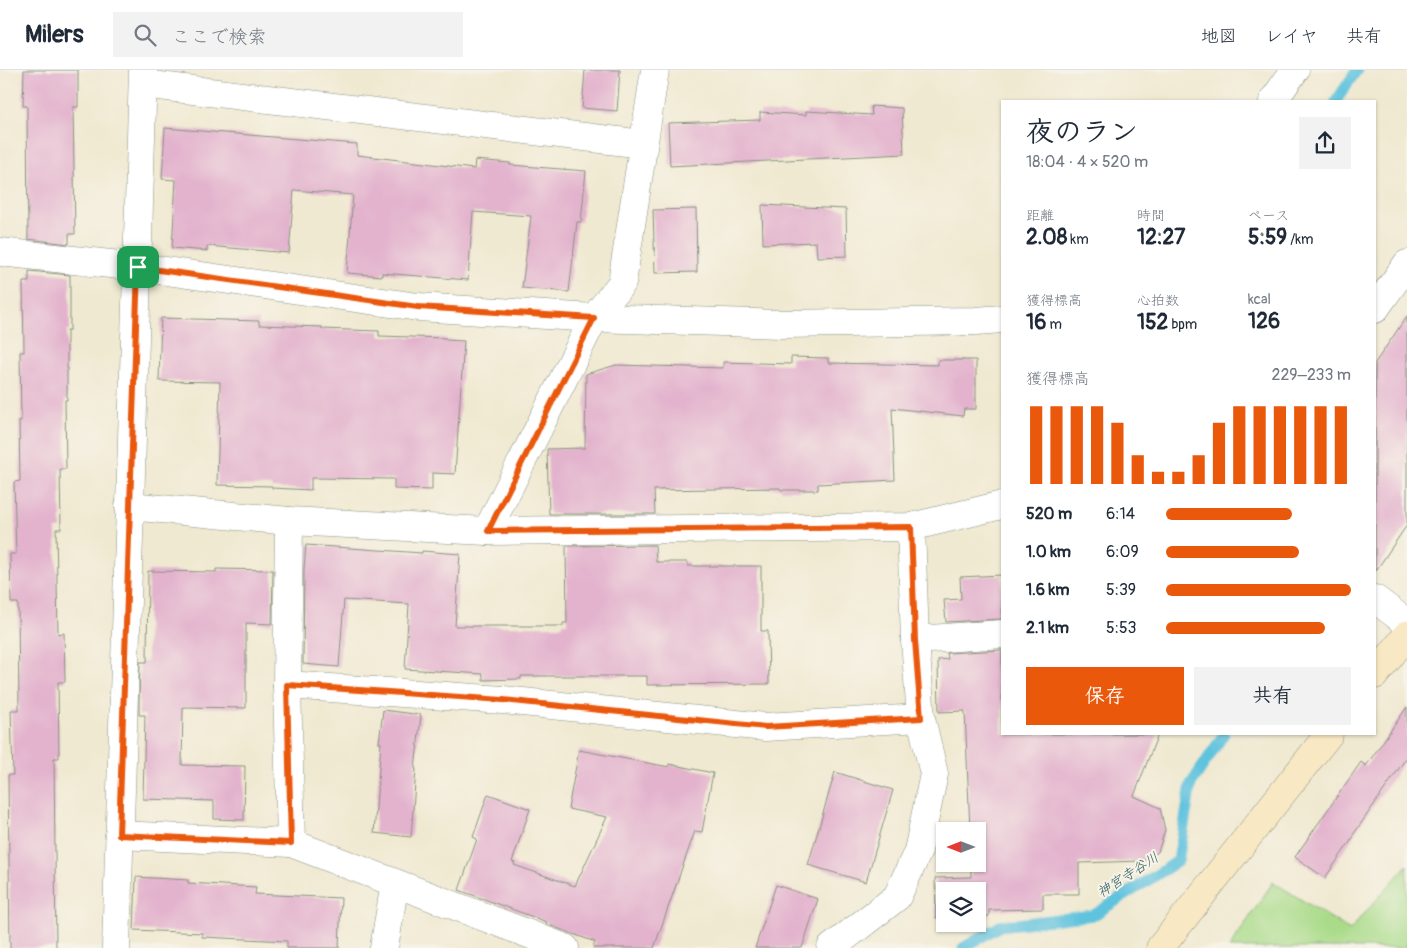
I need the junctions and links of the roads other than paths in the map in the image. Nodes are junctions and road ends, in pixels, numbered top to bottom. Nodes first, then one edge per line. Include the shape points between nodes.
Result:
1 (655, 70) edge
2 (1295, 70) edge
3 (143, 77) edge
4 (1274, 100) edge
5 (643, 144) junction
6 (0, 252) edge
7 (1407, 264) edge
8 (138, 267) junction
9 (1376, 308) edge
10 (594, 318) junction
11 (1001, 319) edge
12 (1001, 505) edge
13 (129, 506) junction
14 (289, 521) junction
15 (911, 527) junction
16 (488, 531) junction
17 (1376, 600) edge
18 (1407, 622) edge
19 (1001, 634) edge
20 (1407, 635) edge
21 (915, 640) junction
22 (1376, 674) edge
23 (287, 685) junction
24 (921, 718) junction
25 (1328, 735) edge
26 (119, 835) junction
27 (291, 843) junction
28 (395, 883) junction
29 (116, 948) edge
30 (384, 948) edge
31 (565, 948) edge
32 (831, 948) edge
33 (1160, 948) edge

1 - 5 street
2 - 4 street
3 - 5 street
3 - 8 street
5 - 10 street via 622,283
6 - 8 street
7 - 9 street
8 - 10 street via 418,307
8 - 13 street
10 - 11 street via 782,324
10 - 16 street
12 - 15 street
13 - 14 street
13 - 26 street
14 - 16 street
14 - 23 street
15 - 16 street
15 - 21 street
17 - 18 street
19 - 21 street
20 - 22 street
21 - 24 street
23 - 24 street via 503,700 766,727
23 - 27 street
24 - 32 street via 934,774 918,851 897,896
25 - 33 street
26 - 27 street
26 - 29 street
27 - 28 street
28 - 30 street
28 - 31 street

